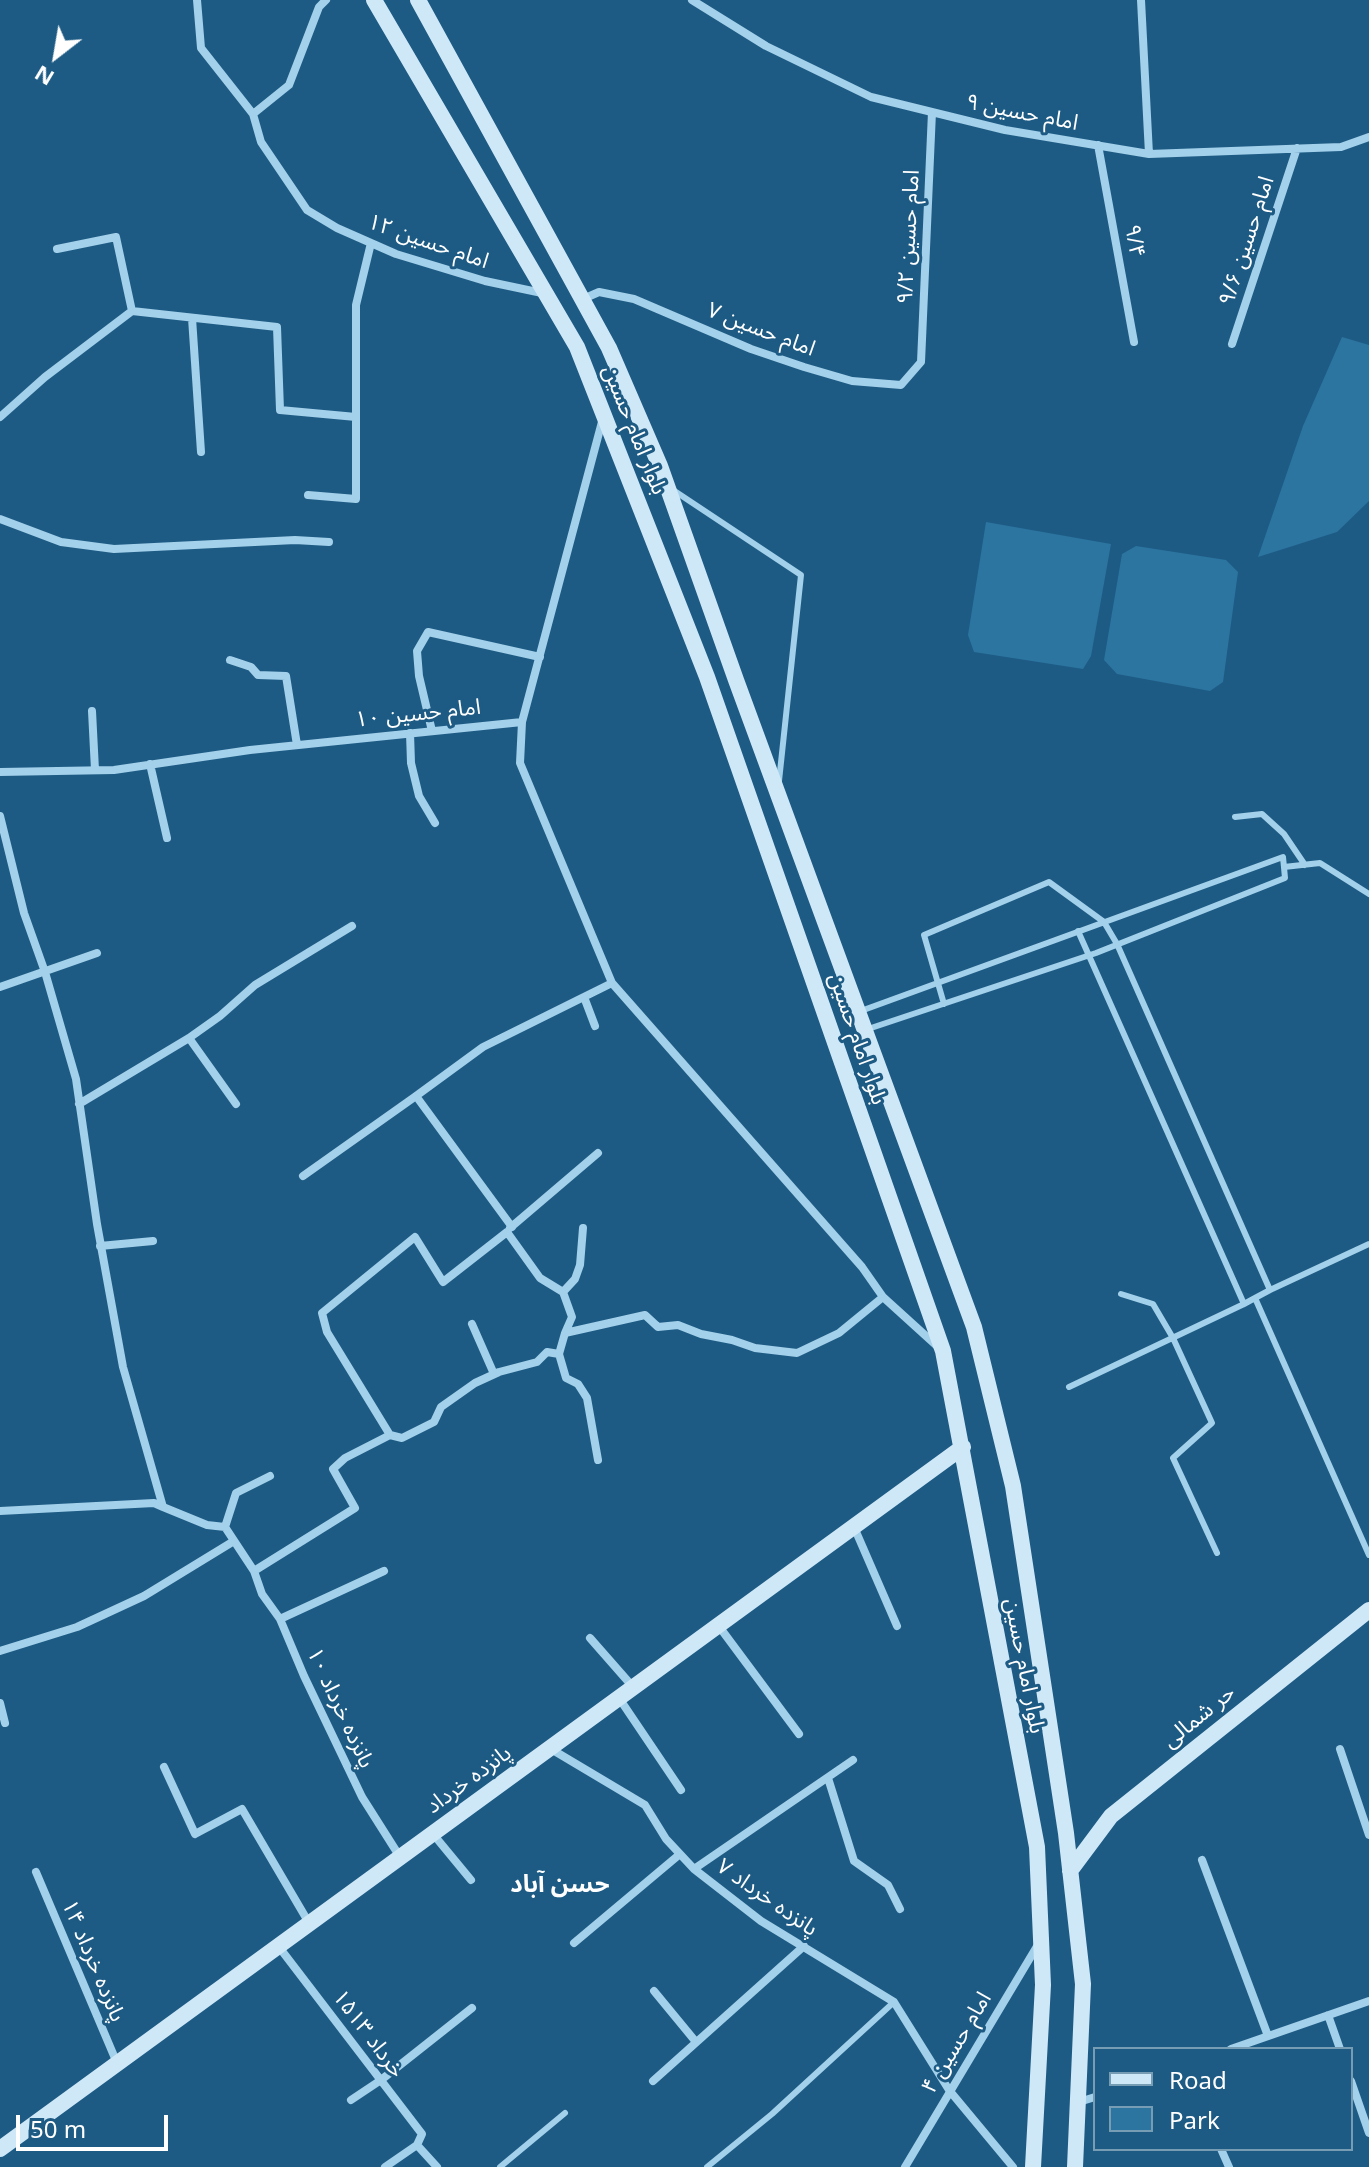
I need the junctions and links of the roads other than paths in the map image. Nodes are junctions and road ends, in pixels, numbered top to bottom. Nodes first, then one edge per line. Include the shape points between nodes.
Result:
1 (197, 0) edge
2 (326, 0) edge
3 (374, 0) edge
4 (418, 0) edge
5 (692, 0) edge
6 (1141, 0) edge
7 (932, 112) junction
8 (253, 114) junction
9 (1369, 137) edge
10 (1098, 145) junction
11 (1297, 148) junction
12 (1149, 154) junction
13 (371, 243) junction
14 (57, 249) dead end
15 (547, 294) junction
16 (582, 300) junction
17 (132, 311) junction
18 (192, 318) junction
19 (1134, 342) dead end
20 (1232, 344) dead end
21 (921, 362) joint
22 (605, 414) junction
23 (0, 417) edge
24 (356, 417) junction
25 (201, 452) dead end
26 (667, 486) junction
27 (308, 495) dead end
28 (0, 519) edge
29 (329, 542) dead end
30 (540, 657) junction
31 (230, 660) dead end
32 (747, 710) junction
33 (92, 711) dead end
34 (723, 721) junction
35 (522, 722) junction
36 (432, 731) junction
37 (410, 733) junction
38 (297, 745) junction
39 (150, 764) junction
40 (95, 770) junction
41 (0, 772) edge
42 (777, 793) junction
43 (0, 816) edge
44 (1235, 817) dead end
45 (435, 823) dead end
46 (167, 838) dead end
47 (1305, 865) junction
48 (1284, 867) junction
49 (1369, 894) edge
50 (1104, 922) junction
51 (352, 926) dead end
52 (1078, 931) junction
53 (1117, 944) junction
54 (97, 953) dead end
55 (1088, 955) junction
56 (45, 972) junction
57 (612, 983) junction
58 (939, 984) junction
59 (0, 987) edge
60 (584, 997) junction
61 (944, 1004) junction
62 (858, 1012) junction
63 (595, 1026) dead end
64 (864, 1030) junction
65 (189, 1038) junction
66 (416, 1096) junction
67 (79, 1104) junction
68 (236, 1104) dead end
69 (598, 1153) dead end
70 (303, 1176) dead end
71 (583, 1228) dead end
72 (509, 1229) junction
73 (153, 1241) dead end
74 (1369, 1244) edge
75 (100, 1246) junction
76 (1270, 1290) junction
77 (563, 1292) junction
78 (1121, 1294) dead end
79 (883, 1297) junction
80 (1255, 1298) junction
81 (1244, 1304) junction
82 (472, 1324) dead end
83 (565, 1333) junction
84 (1173, 1338) junction
85 (943, 1351) junction
86 (559, 1354) junction
87 (494, 1374) junction
88 (1069, 1387) dead end
89 (390, 1435) junction
90 (963, 1447) junction
91 (598, 1460) dead end
92 (270, 1476) dead end
93 (163, 1507) junction
94 (0, 1511) edge
95 (854, 1526) junction
96 (225, 1527) junction
97 (234, 1541) junction
98 (1217, 1553) dead end
99 (1369, 1555) edge
100 (254, 1571) junction
101 (384, 1571) dead end
102 (1369, 1610) edge
103 (280, 1619) junction
104 (718, 1625) junction
105 (897, 1626) dead end
106 (590, 1638) dead end
107 (0, 1651) edge
108 (633, 1687) junction
109 (619, 1698) junction
110 (0, 1703) edge
111 (5, 1723) dead end
112 (799, 1734) dead end
113 (550, 1748) junction
114 (1340, 1749) dead end
115 (853, 1760) dead end
116 (164, 1767) dead end
117 (828, 1778) junction
118 (681, 1790) dead end
119 (433, 1834) junction
120 (1369, 1835) edge
121 (680, 1854) junction
122 (400, 1858) junction
123 (1202, 1860) dead end
124 (694, 1869) junction
125 (1070, 1871) junction
126 (36, 1872) dead end
127 (471, 1880) dead end
128 (900, 1909) dead end
129 (310, 1924) junction
130 (1041, 1939) junction
131 (574, 1943) dead end
132 (804, 1946) junction
133 (279, 1947) junction
134 (654, 1991) dead end
135 (1369, 2001) edge
136 (894, 2002) junction
137 (472, 2008) dead end
138 (1328, 2015) junction
139 (1268, 2036) junction
140 (696, 2042) junction
141 (1237, 2047) edge
142 (1339, 2047) edge
143 (118, 2064) junction
144 (381, 2080) junction
145 (653, 2081) dead end
146 (1353, 2087) edge
147 (949, 2090) junction
148 (1093, 2098) edge
149 (351, 2100) dead end
150 (1078, 2103) junction
151 (565, 2113) dead end
152 (1369, 2133) edge
153 (417, 2145) junction
154 (0, 2149) edge
155 (385, 2167) edge
156 (437, 2167) edge
157 (500, 2167) edge
158 (707, 2167) edge
159 (905, 2167) edge
160 (1013, 2167) edge
161 (1033, 2167) edge
162 (1075, 2167) edge

1 - 8 street, امام حسین ۱۲ via 201,48
2 - 8 street via 289,85
3 - 15 main road, بلوار امام حسین
4 - 16 main road, بلوار امام حسین
5 - 7 street, امام حسین ۹ via 766,46 871,97
6 - 12 street
7 - 10 street, امام حسین ۹
7 - 21 street, امام حسین ۹/۲
8 - 13 street, امام حسین ۱۲ via 261,142 307,210
9 - 11 street, امام حسین ۹ via 1341,147
10 - 12 street, امام حسین ۹
10 - 19 street, ۹/۴
11 - 12 street, امام حسین ۹
11 - 20 street, امام حسین ۹/۶
13 - 15 street, امام حسین ۱۲ via 485,281
13 - 24 street via 356,305
14 - 17 street via 116,237
15 - 22 main road, بلوار امام حسین
16 - 21 street, امام حسین ۷ via 599,292 634,299 751,349 852,381 901,385
16 - 26 main road, بلوار امام حسین via 609,348
17 - 18 street
17 - 23 street
18 - 24 street via 277,327 280,410
18 - 25 street
22 - 30 street
22 - 34 main road, بلوار امام حسین
24 - 27 street via 356,499
26 - 32 main road, بلوار امام حسین
26 - 42 lane via 801,575
28 - 29 street via 61,542 114,549
30 - 35 street
30 - 36 street via 428,632 417,651
31 - 38 street via 258,675 286,676
32 - 34 main road
32 - 42 main road, بلوار امام حسین
33 - 40 street
34 - 85 main road, بلوار امام حسین
35 - 36 street, امام حسین ۱۰
35 - 57 street via 520,763
36 - 37 street, امام حسین ۱۰
37 - 38 street, امام حسین ۱۰
37 - 45 street via 419,796
38 - 39 street, امام حسین ۱۰
39 - 40 street, امام حسین ۱۰
39 - 46 street
40 - 41 street, امام حسین ۱۰
42 - 62 main road, بلوار امام حسین
43 - 56 street
44 - 47 lane via 1262,814
47 - 48 lane
47 - 49 lane via 1320,863
48 - 50 lane via 1283,857
48 - 53 lane via 1285,878
50 - 52 lane
50 - 53 lane
50 - 58 lane via 1049,882 924,935
51 - 65 street via 255,985
52 - 55 lane
52 - 58 lane
53 - 55 lane
53 - 76 lane
54 - 56 street
55 - 61 lane
55 - 81 lane
56 - 59 street
56 - 67 street
57 - 60 street
57 - 79 street
58 - 61 lane
58 - 62 lane
60 - 63 street
60 - 66 street via 483,1047
61 - 64 lane
62 - 64 main road, بلوار امام حسین
64 - 125 main road, بلوار امام حسین via 974,1327 1002,1440
65 - 67 street
65 - 68 street
66 - 70 street
66 - 72 street
67 - 75 street
69 - 72 street
71 - 77 street via 580,1265
72 - 77 street via 540,1278
72 - 89 street via 443,1282 415,1237 322,1313 327,1332
73 - 75 street
74 - 76 lane
75 - 93 street via 123,1367
76 - 80 lane
77 - 83 street via 572,1317
78 - 84 lane via 1153,1304
79 - 83 street via 839,1333 797,1353 755,1348 678,1325 658,1327 645,1315
79 - 85 street
80 - 81 lane
80 - 99 lane
81 - 84 lane
82 - 87 street
83 - 86 street
84 - 88 lane
84 - 98 lane via 1212,1423 1173,1458
85 - 90 main road, بلوار امام حسین
86 - 87 street via 547,1352 537,1362
86 - 91 street via 566,1378 587,1398
87 - 89 street via 441,1407 434,1422 402,1438
89 - 100 street via 333,1469 355,1508
90 - 95 main road, پانزده خرداد
90 - 130 main road, بلوار امام حسین via 1037,1847
92 - 96 street via 236,1493
93 - 94 street via 154,1503
93 - 96 street
95 - 104 main road, پانزده خرداد
95 - 105 street
96 - 97 street, پانزده خرداد ۱۰
97 - 100 street, پانزده خرداد ۱۰
97 - 107 street via 144,1596 77,1627
100 - 103 street, پانزده خرداد ۱۰
101 - 103 street
102 - 125 main road, حر شمالی via 1111,1816
103 - 122 street, پانزده خرداد ۱۰ via 362,1797
104 - 108 main road, پانزده خرداد
104 - 112 street
106 - 108 street
108 - 109 main road, پانزده خرداد
109 - 113 main road, پانزده خرداد
109 - 118 street
110 - 111 street
113 - 119 main road, پانزده خرداد
113 - 121 street, پانزده خرداد ۷ via 645,1805
114 - 120 street
115 - 117 street
116 - 129 street via 195,1834 242,1809
117 - 124 street
117 - 128 street via 854,1861 888,1885
119 - 122 main road, پانزده خرداد
119 - 127 street
121 - 124 street, پانزده خرداد ۷
121 - 131 street
122 - 129 main road, پانزده خرداد
123 - 139 street
124 - 132 street, پانزده خرداد ۷ via 761,1921
125 - 150 main road, بلوار امام حسین via 1083,1984
126 - 143 street, پانزده خرداد ۱۴
129 - 133 main road, پانزده خرداد
130 - 147 street, امام حسین ۴
130 - 161 main road, بلوار امام حسین
132 - 136 street, پانزده خرداد ۷
132 - 140 street
133 - 143 main road, پانزده خرداد
133 - 144 street, ۱۵خرداد ۱۳
134 - 140 street
135 - 138 street
136 - 147 street, پانزده خرداد ۷
136 - 158 lane
137 - 144 street
138 - 139 street
138 - 142 street
139 - 141 street
140 - 145 street
143 - 154 main road, پانزده خرداد
144 - 149 street
144 - 153 street, ۱۵خرداد ۱۳ via 422,2134
146 - 152 street
147 - 159 street, امام حسین ۴
147 - 160 street, پانزده خرداد ۷
148 - 150 street
150 - 162 main road, بلوار امام حسین
151 - 157 lane
153 - 155 street
153 - 156 street

